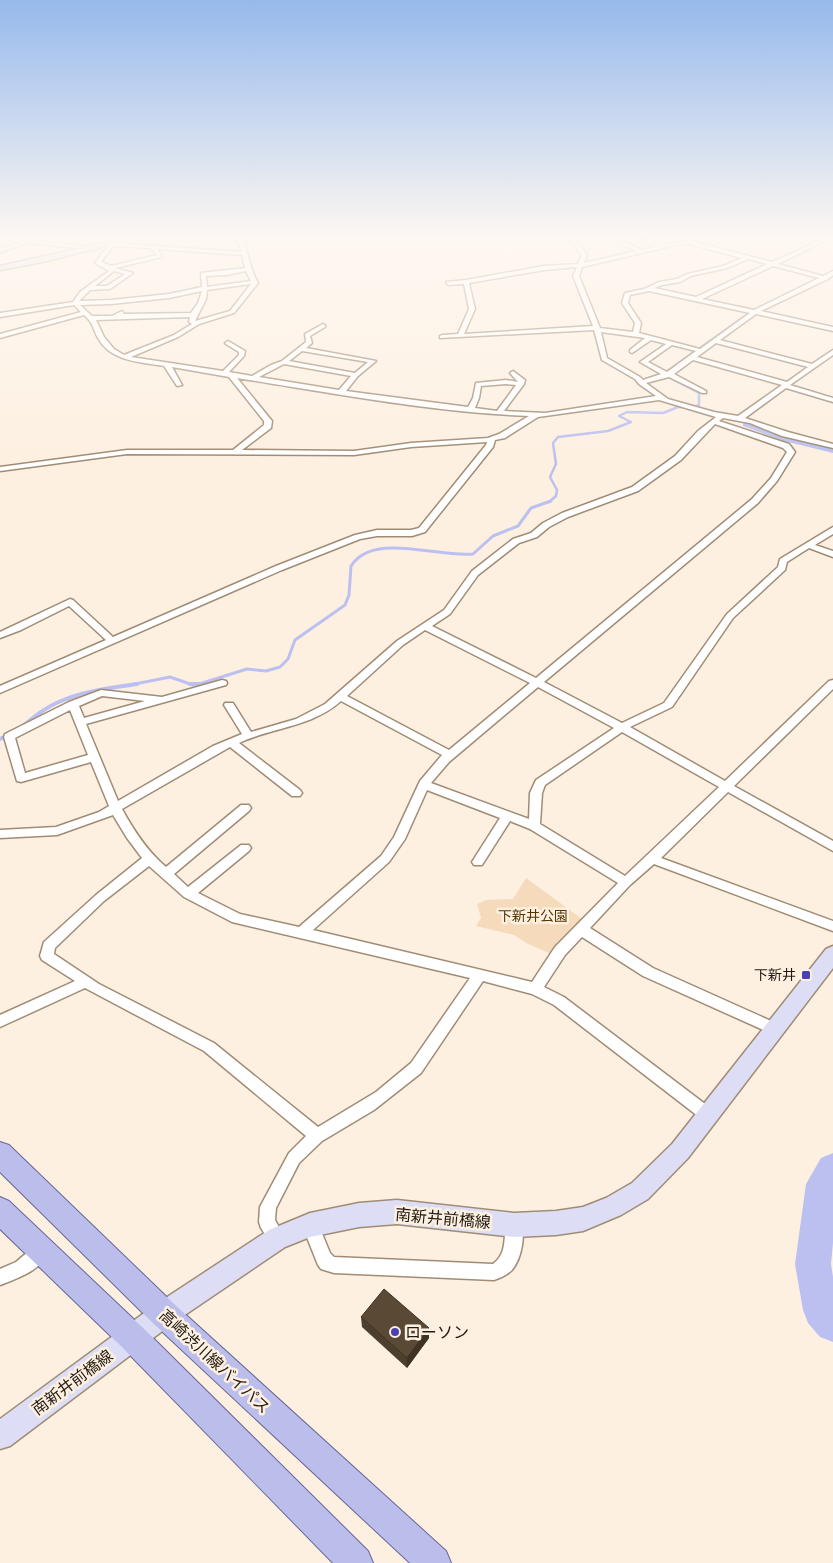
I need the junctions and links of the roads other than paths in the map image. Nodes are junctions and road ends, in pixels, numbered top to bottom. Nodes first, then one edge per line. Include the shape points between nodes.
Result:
1 (19, 312) edge
2 (124, 312) edge
3 (194, 312) edge
4 (232, 312) edge
5 (470, 312) edge
6 (591, 312) edge
7 (631, 312) edge
8 (747, 312) edge
9 (84, 313) joint
10 (752, 313) junction
11 (0, 315) edge
12 (192, 315) junction
13 (117, 316) junction
14 (92, 318) junction
15 (197, 323) junction
16 (323, 326) dead end
17 (598, 329) junction
18 (833, 329) edge
19 (461, 334) junction
20 (636, 334) junction
21 (0, 336) edge
22 (442, 337) dead end
23 (650, 338) junction
24 (716, 341) junction
25 (228, 343) dead end
26 (670, 343) junction
27 (302, 349) junction
28 (632, 351) dead end
29 (702, 351) junction
30 (833, 352) edge
31 (124, 357) junction
32 (694, 358) junction
33 (284, 362) junction
34 (167, 365) junction
35 (812, 366) junction
36 (512, 373) dead end
37 (224, 374) junction
38 (232, 375) junction
39 (356, 375) junction
40 (668, 375) junction
41 (253, 378) junction
42 (641, 383) junction
43 (521, 384) junction
44 (179, 385) dead end
45 (786, 385) junction
46 (341, 392) junction
47 (704, 392) dead end
48 (665, 399) junction
49 (833, 400) edge
50 (470, 410) junction
51 (499, 413) junction
52 (536, 415) junction
53 (740, 418) junction
54 (719, 419) junction
55 (492, 439) junction
56 (833, 446) edge
57 (234, 453) junction
58 (0, 469) edge
59 (833, 530) edge
60 (808, 545) junction
61 (833, 554) edge
62 (424, 626) junction
63 (0, 635) edge
64 (111, 640) junction
65 (222, 682) dead end
66 (536, 682) junction
67 (833, 683) edge
68 (0, 690) edge
69 (341, 697) junction
70 (162, 700) junction
71 (73, 704) junction
72 (229, 705) dead end
73 (80, 722) junction
74 (623, 728) junction
75 (248, 736) junction
76 (231, 742) junction
77 (450, 755) junction
78 (94, 757) junction
79 (424, 784) junction
80 (726, 786) junction
81 (296, 792) dead end
82 (115, 808) junction
83 (245, 808) dead end
84 (507, 816) junction
85 (534, 826) junction
86 (0, 834) edge
87 (833, 847) edge
88 (245, 848) dead end
89 (149, 859) junction
90 (652, 859) junction
91 (478, 862) dead end
92 (166, 874) junction
93 (626, 882) junction
94 (188, 894) junction
95 (833, 926) edge
96 (580, 929) junction
97 (301, 933) junction
98 (833, 954) edge
99 (479, 975) junction
100 (86, 981) junction
101 (535, 989) junction
102 (0, 1021) edge
103 (775, 1029) junction
104 (708, 1115) junction
105 (317, 1136) junction
106 (0, 1154) edge
107 (0, 1210) edge
108 (310, 1225) junction
109 (514, 1225) junction
110 (277, 1238) junction
111 (44, 1250) junction
112 (0, 1276) edge
113 (164, 1314) junction
114 (132, 1337) junction
115 (0, 1436) edge
116 (356, 1563) edge
117 (434, 1563) edge

1 - 11 street
2 - 13 street
3 - 12 street
4 - 15 street
5 - 19 street
6 - 17 street
7 - 20 street via 638,323
8 - 10 street
9 - 14 street
9 - 21 street
10 - 18 street
10 - 24 street
12 - 13 street
12 - 15 street via 192,322
13 - 14 street
14 - 31 street via 100,338
15 - 31 street via 176,336
16 - 27 street via 307,335 309,343
17 - 19 street
17 - 20 street
17 - 42 street via 604,359 638,378
19 - 22 street
20 - 23 street
23 - 26 street
23 - 28 street
24 - 29 street
24 - 35 street
25 - 37 street via 242,351 242,355
26 - 29 street
26 - 40 street via 643,362
27 - 33 street
27 - 39 street via 373,361
29 - 32 street
30 - 35 street
31 - 34 street
32 - 40 street
32 - 45 street
33 - 39 street
33 - 41 street
34 - 37 street
34 - 44 street
35 - 45 street
36 - 43 street via 522,380
37 - 38 street
38 - 41 street
38 - 57 street via 268,421 268,426
39 - 46 street
40 - 42 street
40 - 47 street
41 - 46 street
42 - 48 street
43 - 50 street via 478,384
43 - 51 street
45 - 49 street
45 - 53 street
46 - 50 street
48 - 52 street
48 - 54 street
50 - 51 street
51 - 52 street
52 - 55 street
53 - 54 street
53 - 56 street
54 - 62 street via 678,458 635,489 566,515 534,535 516,541 475,573 447,612
54 - 66 street via 786,446 791,452 774,479 755,501
55 - 57 street via 354,453
55 - 64 street via 422,530 358,537
57 - 58 street via 127,452
59 - 60 street
60 - 61 street
60 - 74 street via 783,561 782,568 730,616 668,705
62 - 66 street
62 - 69 street via 400,643
63 - 64 street via 70,602
64 - 68 street
65 - 70 street
66 - 74 street
66 - 77 street
67 - 80 street
69 - 75 street via 300,722
69 - 77 street
70 - 71 street via 101,692
70 - 73 street
71 - 73 street
71 - 78 street via 9,737 21,778
72 - 75 street
73 - 78 street
74 - 80 street
74 - 85 street via 540,783 536,793
75 - 76 street
76 - 81 street
76 - 82 street
77 - 79 street
78 - 82 street
79 - 84 street
79 - 97 street via 399,839 385,859
80 - 87 street
80 - 90 street
82 - 86 street via 84,823 57,831
82 - 89 street
83 - 92 street
84 - 85 street
84 - 91 street
85 - 93 street
88 - 94 street
89 - 92 street
89 - 100 street via 100,898 49,946 47,956
90 - 93 street
90 - 95 street
92 - 94 street
93 - 96 street
94 - 97 street via 237,918
96 - 101 street via 560,951
96 - 103 street via 648,972
97 - 99 street
98 - 103 main road, 南新井前橋線
99 - 101 street
99 - 105 street via 406,1078
100 - 102 street
100 - 105 street via 209,1047
101 - 104 street via 559,1001
103 - 104 main road, 南新井前橋線
104 - 109 main road, 南新井前橋線 via 658,1174 640,1191 613,1207 565,1222
105 - 110 street via 294,1158 268,1207 267,1222
106 - 113 main road, 高崎渋川線バイパス
107 - 111 main road
108 - 109 main road, 南新井前橋線 via 359,1215 398,1212
108 - 109 street via 327,1263 334,1265 494,1272 501,1270 510,1259
108 - 110 main road, 南新井前橋線
110 - 113 main road, 南新井前橋線
111 - 112 street via 22,1268
111 - 114 main road
113 - 114 main road, 南新井前橋線
113 - 117 main road, 高崎渋川線バイパス
114 - 115 main road, 南新井前橋線
114 - 116 main road

